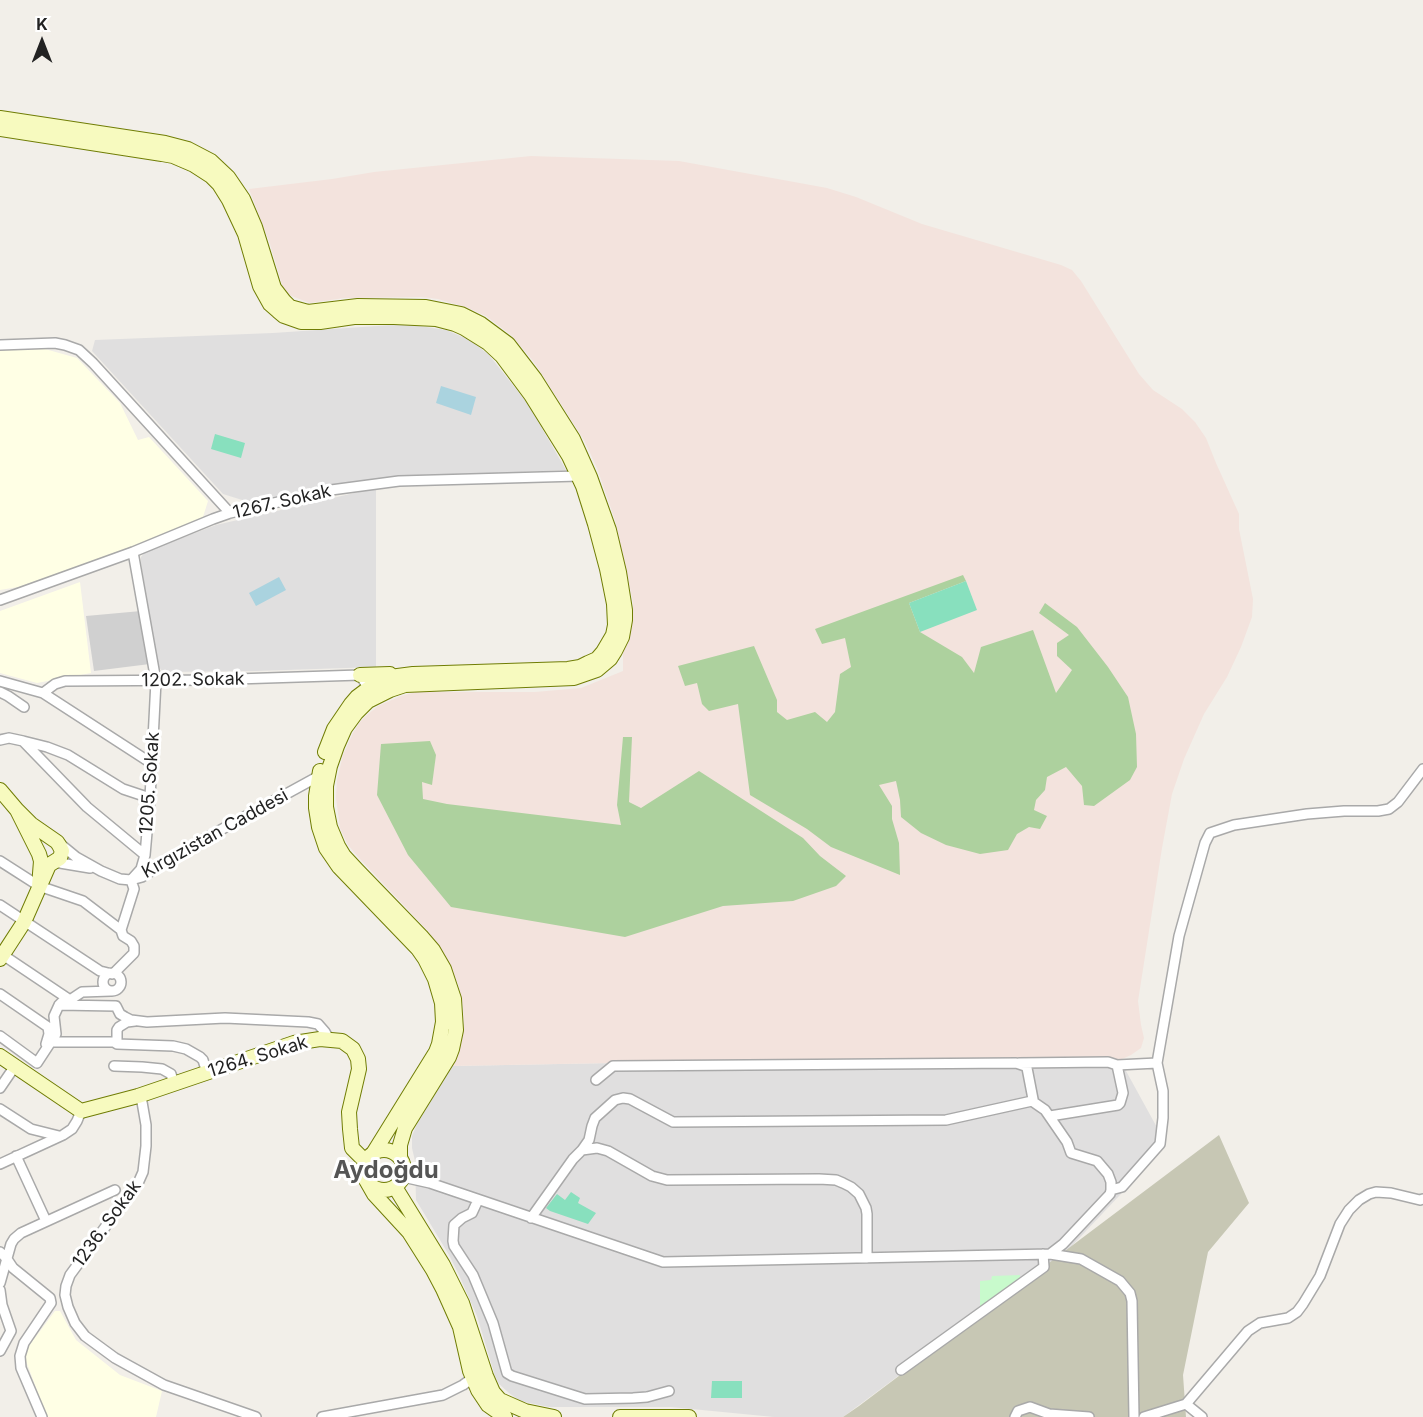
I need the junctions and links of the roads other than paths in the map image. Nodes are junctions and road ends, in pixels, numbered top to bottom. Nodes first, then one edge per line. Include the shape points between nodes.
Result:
1 (0, 118) edge
2 (16, 126) junction
3 (0, 129) edge
4 (0, 345) edge
5 (579, 476) junction
6 (230, 513) junction
7 (133, 552) junction
8 (0, 600) edge
9 (413, 674) junction
10 (353, 675) junction
11 (0, 681) edge
12 (156, 681) junction
13 (0, 692) edge
14 (43, 693) junction
15 (368, 695) junction
16 (24, 707) dead end
17 (1, 738) edge
18 (23, 741) junction
19 (151, 764) junction
20 (1423, 769) edge
21 (323, 775) junction
22 (0, 790) edge
23 (150, 798) junction
24 (17, 810) junction
25 (57, 842) junction
26 (39, 854) junction
27 (145, 855) junction
28 (0, 861) edge
29 (54, 862) junction
30 (101, 871) junction
31 (131, 880) junction
32 (39, 886) junction
33 (0, 905) edge
34 (24, 922) junction
35 (121, 930) junction
36 (1, 955) edge
37 (112, 974) junction
38 (0, 994) edge
39 (62, 1001) junction
40 (135, 1021) junction
41 (0, 1036) edge
42 (329, 1039) junction
43 (51, 1042) junction
44 (115, 1043) junction
45 (0, 1056) edge
46 (42, 1056) junction
47 (1016, 1063) junction
48 (1157, 1063) junction
49 (1117, 1065) junction
50 (15, 1066) junction
51 (114, 1066) dead end
52 (207, 1073) junction
53 (596, 1080) dead end
54 (174, 1084) junction
55 (0, 1088) edge
56 (138, 1096) junction
57 (1032, 1101) junction
58 (0, 1109) edge
59 (81, 1111) junction
60 (1050, 1116) junction
61 (59, 1136) junction
62 (582, 1150) junction
63 (16, 1156) junction
64 (370, 1157) junction
65 (400, 1158) junction
66 (0, 1164) edge
67 (366, 1180) junction
68 (399, 1182) junction
69 (115, 1190) dead end
70 (1111, 1190) junction
71 (1423, 1199) edge
72 (478, 1200) junction
73 (531, 1218) junction
74 (46, 1221) junction
75 (2, 1254) edge
76 (1046, 1254) junction
77 (867, 1258) junction
78 (0, 1283) edge
79 (0, 1290) edge
80 (66, 1300) junction
81 (51, 1303) junction
82 (1, 1306) edge
83 (0, 1351) edge
84 (901, 1370) dead end
85 (478, 1374) junction
86 (669, 1392) dead end
87 (1186, 1404) junction
88 (42, 1417) edge
89 (256, 1417) edge
90 (322, 1417) edge
91 (505, 1417) edge
92 (554, 1417) edge
93 (621, 1417) edge
94 (689, 1417) edge
95 (1014, 1417) edge
96 (1089, 1417) edge
97 (1134, 1417) edge
98 (1144, 1417) edge
99 (1202, 1417) edge

1 - 2 main road
2 - 3 main road
2 - 5 main road via 173,156 203,170 219,184 236,213 260,286 270,304 292,319 311,322 380,316 424,318 472,332 501,356 531,395
2 - 15 main road via 165,143 201,155 237,188 255,228 274,288 291,307 316,312 358,306 412,306 452,311 471,318 508,344 573,439 600,503 619,572 625,620 619,645 610,659 597,670 574,678 405,685
4 - 6 street via 55,343 79,350
5 - 6 street, 1267. Sokak via 399,481 331,490
5 - 9 main road via 608,569 614,604 615,625 603,652 597,659 568,669
6 - 7 street, 1267. Sokak
7 - 8 street, 1267. Sokak
7 - 12 street, 1205. Sokak
9 - 10 main road
9 - 15 main road via 390,677
10 - 12 street, 1202. Sokak
10 - 15 street
11 - 14 street
12 - 14 street, 1202. Sokak via 65,681
12 - 19 street, 1205. Sokak
13 - 16 street
14 - 19 street
15 - 21 main road via 345,728
17 - 18 street
18 - 23 street via 68,755 123,789
18 - 27 street via 87,807
19 - 23 street, 1205. Sokak
20 - 48 street via 1389,808 1307,814 1210,832 1179,936
21 - 31 street, Kırgızistan Caddesi
21 - 64 main road via 316,796 317,818 326,848 339,867 418,949 435,980 442,1004 440,1044
21 - 65 main road via 330,827 338,846 433,950 454,999 456,1030 452,1049 405,1128
22 - 24 main road, Kırgızistan Caddesi
23 - 27 street, 1205. Sokak
24 - 25 main road, Kırgızistan Caddesi
24 - 26 main road, Kırgızistan Caddesi
25 - 26 main road via 42,843
25 - 29 main road via 61,855
25 - 30 street, Kırgızistan Caddesi
26 - 29 main road via 46,862
26 - 32 main road, Kırgızistan Caddesi
27 - 31 street, 1205. Sokak via 141,869
28 - 32 street
29 - 30 street, Kırgızistan Caddesi
29 - 32 main road, Kırgızistan Caddesi
30 - 31 street, Kırgızistan Caddesi
31 - 35 street via 134,889
32 - 34 main road, Kırgızistan Caddesi
32 - 35 street via 83,901
33 - 34 street
34 - 36 main road, Kırgızistan Caddesi
34 - 37 street via 100,971
35 - 37 street via 135,950
36 - 39 street
37 - 39 street via 121,983 116,990 82,992
38 - 46 street via 48,1027
39 - 40 street via 116,1006 120,1014
39 - 43 street via 54,1016 56,1034
40 - 42 street via 302,1021 318,1024
40 - 44 street via 119,1027
41 - 46 street via 38,1063
42 - 52 main road, 1264. Sokak via 294,1043
42 - 64 main road, 1264. Sokak via 346,1043 358,1059 349,1112 352,1148
43 - 44 street
43 - 46 street
44 - 52 street via 186,1049 203,1060
45 - 50 main road
47 - 49 street
47 - 53 street via 613,1066
47 - 57 street via 1027,1068
48 - 49 street
48 - 70 street via 1163,1090 1160,1144 1122,1187
49 - 60 street via 1123,1093 1118,1105
50 - 55 street
50 - 59 main road
51 - 54 street via 162,1069 171,1074
52 - 54 main road, 1264. Sokak
54 - 56 main road, 1264. Sokak
56 - 59 main road, 1264. Sokak
56 - 80 street, 1236. Sokak via 146,1125 143,1172 70,1275
57 - 60 street
57 - 62 street via 946,1120 674,1122 623,1098 615,1100 595,1118 590,1140
58 - 61 street via 31,1129
59 - 61 street via 72,1129
60 - 70 street via 1071,1153 1097,1161 1108,1174
61 - 63 street
62 - 73 street
62 - 77 street via 602,1149 647,1174 667,1180 836,1180 859,1194 866,1208
63 - 66 street
63 - 74 street
64 - 65 main road via 388,1150
64 - 67 main road
65 - 68 main road via 404,1170
67 - 68 main road via 376,1189 389,1190
67 - 85 main road via 409,1232 433,1270
68 - 72 street via 430,1184
68 - 85 main road via 467,1317
69 - 74 street
70 - 76 street via 1068,1238
71 - 87 street via 1376,1192 1359,1200 1341,1224 1304,1304 1288,1318 1260,1323 1248,1331
72 - 73 street
72 - 86 street via 472,1213 454,1225 454,1246 473,1275 493,1323 507,1373 585,1399 647,1397
73 - 77 street via 663,1262
74 - 75 street via 21,1233
75 - 78 street
75 - 81 street
76 - 77 street
76 - 84 street via 1044,1267
76 - 97 street via 1082,1259 1120,1281 1130,1293
79 - 82 street
80 - 81 street
80 - 89 street via 85,1336 115,1358 164,1384
81 - 88 street via 24,1343 20,1356 21,1368
82 - 83 street via 11,1331
85 - 90 street via 443,1395
85 - 91 main road via 481,1395
85 - 92 main road via 500,1400
87 - 98 street
87 - 99 street
93 - 94 main road
95 - 96 street via 1030,1407 1049,1414

